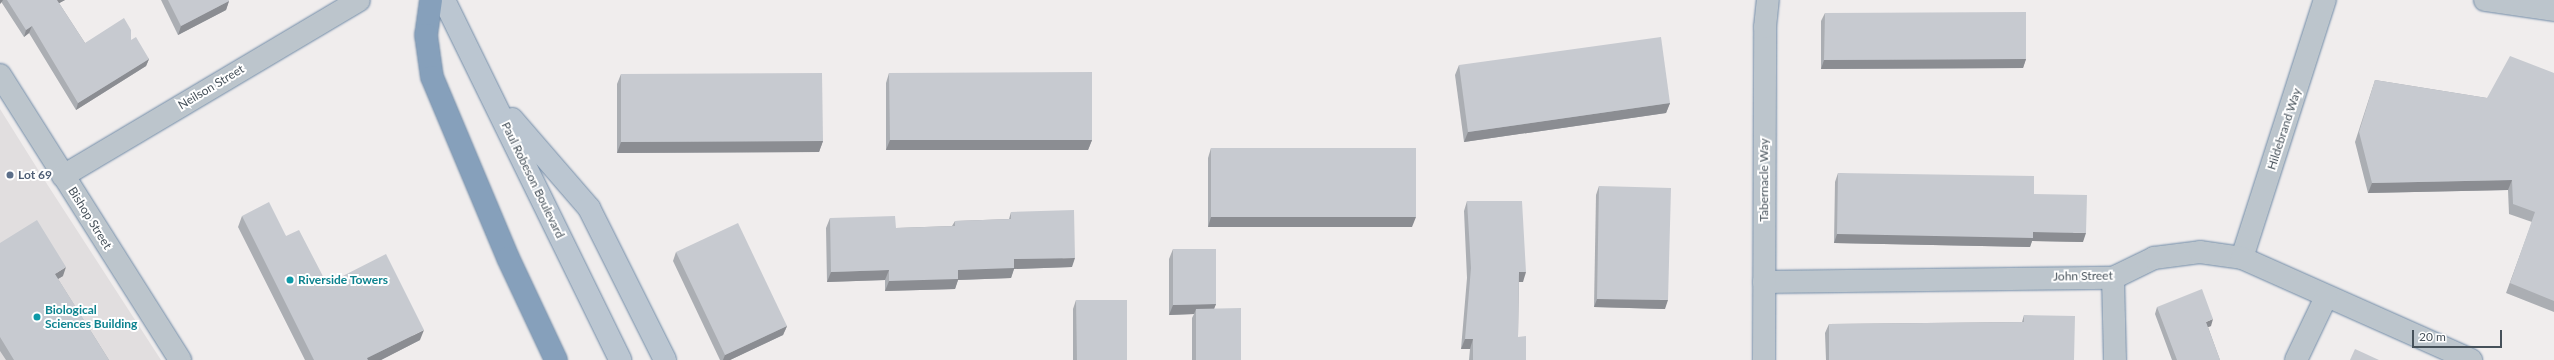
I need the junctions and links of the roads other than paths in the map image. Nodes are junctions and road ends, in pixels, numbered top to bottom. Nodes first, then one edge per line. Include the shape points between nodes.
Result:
1 (359, 0) edge
2 (431, 0) edge
3 (444, 0) edge
4 (1768, 0) edge
5 (2325, 0) edge
6 (2485, 0) edge
7 (2554, 10) edge
8 (0, 75) edge
9 (493, 97) junction
10 (63, 176) junction
11 (2242, 258) junction
12 (2113, 278) junction
13 (1764, 282) junction
14 (2326, 297) junction
15 (180, 360) edge
16 (556, 360) edge
17 (620, 360) edge
18 (665, 360) edge
19 (1764, 360) edge
20 (2116, 360) edge
21 (2296, 360) edge
22 (2471, 360) edge

1 - 10 street, Neilson Street
2 - 16 highway via 427,50 437,90
3 - 9 street, Paul Robeson Boulevard
4 - 13 street, Tabernacle Way via 1764,27
5 - 11 street, Hildebrand Way
6 - 7 street
8 - 10 street, Bishop Street
9 - 17 street, Paul Robeson Boulevard
9 - 18 street via 589,208
10 - 15 street, Bishop Street
11 - 12 street, John Street via 2200,252 2154,258
11 - 14 street, John Street
12 - 13 street, John Street
12 - 20 street
13 - 19 street, Tabernacle Way
14 - 21 street
14 - 22 street, John Street

